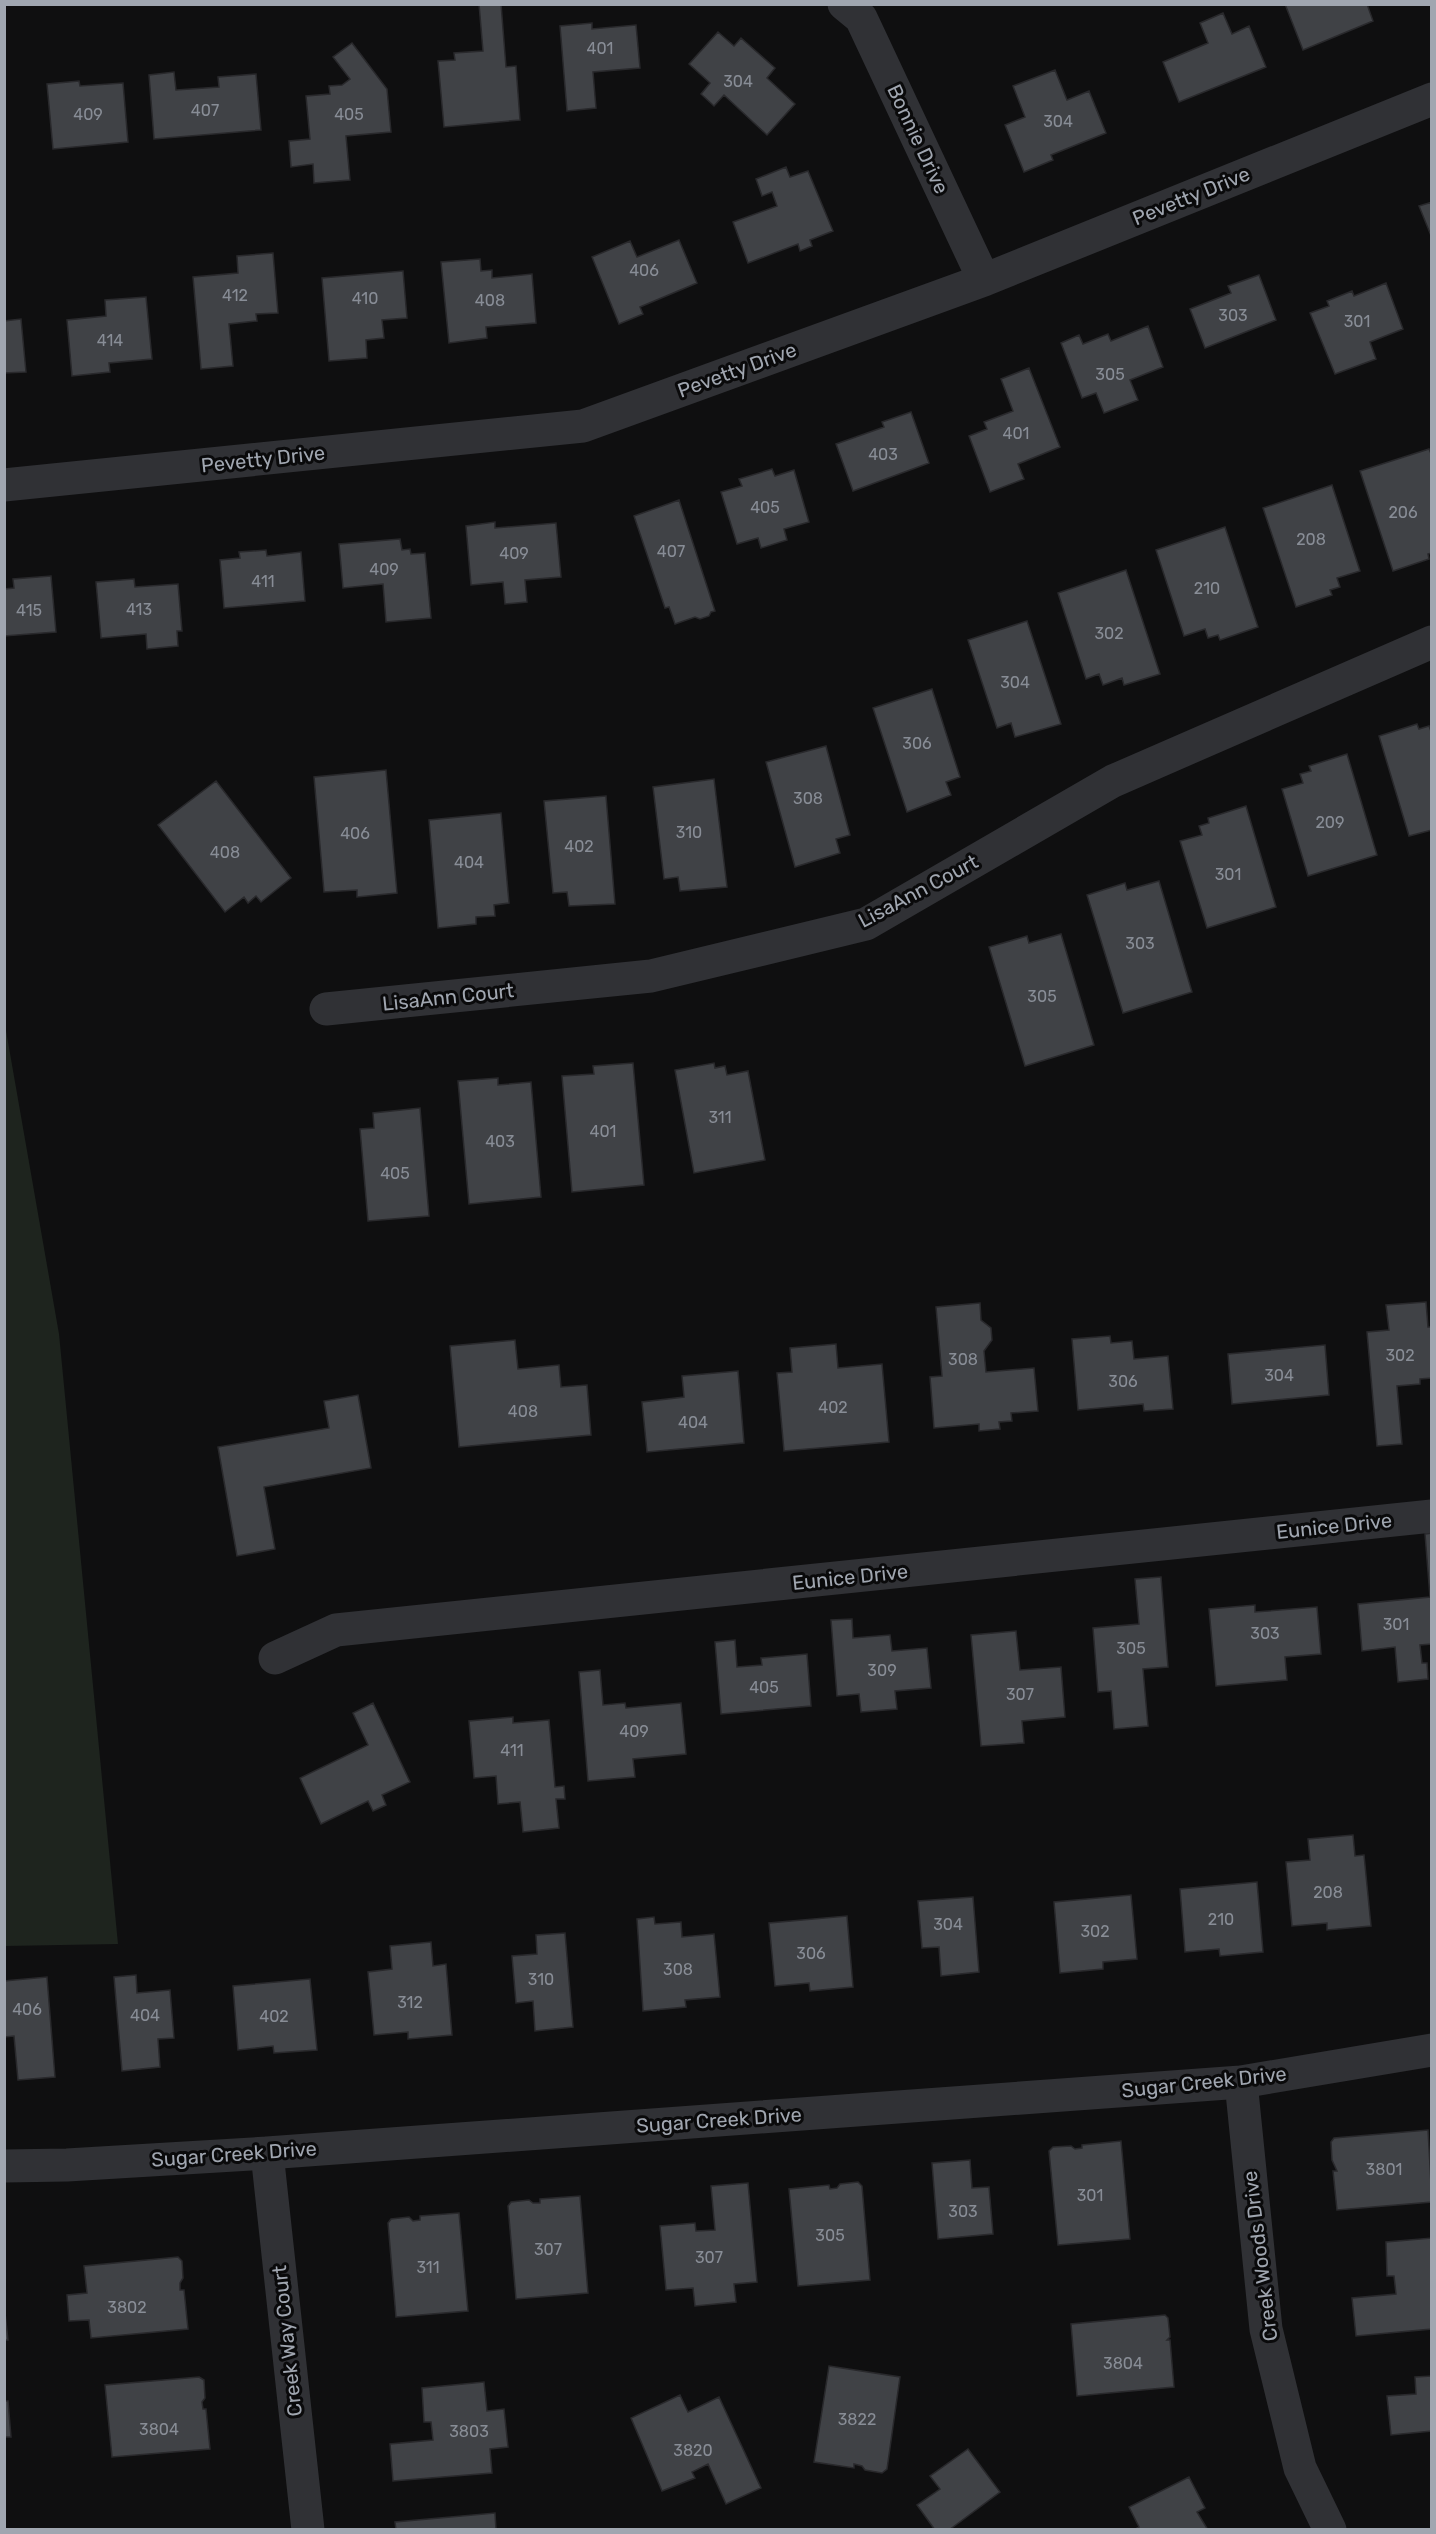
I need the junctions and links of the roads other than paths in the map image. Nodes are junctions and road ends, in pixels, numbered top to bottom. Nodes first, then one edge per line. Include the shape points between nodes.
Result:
1 (844, 4) edge
2 (1431, 99) edge
3 (984, 280) junction
4 (4, 485) edge
5 (1431, 642) edge
6 (326, 1009) dead end
7 (1431, 1516) edge
8 (275, 1658) dead end
9 (1431, 2050) edge
10 (1241, 2082) junction
11 (267, 2153) junction
12 (4, 2166) edge
13 (308, 2529) edge
14 (1330, 2529) edge

1 - 3 street, Bonnie Drive via 861,18
2 - 3 street, Pevetty Drive
3 - 4 street, Pevetty Drive via 583,426
5 - 6 street, LisaAnn Court via 1113,781 866,924 651,976
7 - 8 street, Eunice Drive via 336,1630
9 - 10 street, Sugar Creek Drive
10 - 11 street, Sugar Creek Drive
10 - 14 street, Creek Woods Drive via 1266,2329 1300,2468
11 - 12 street, Sugar Creek Drive
11 - 13 street, Creek Way Court

